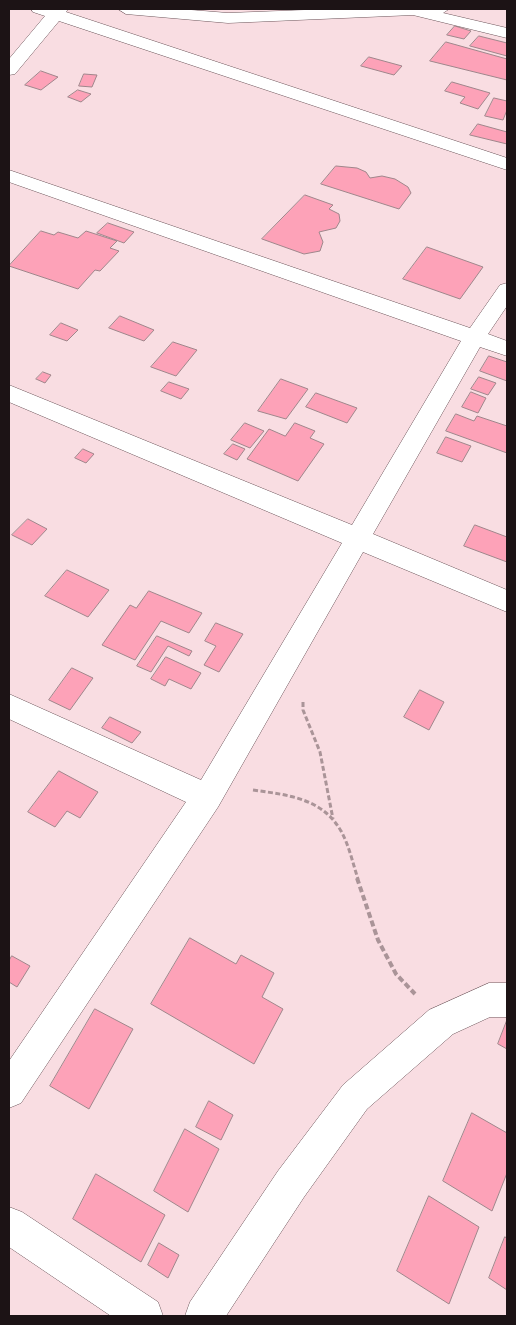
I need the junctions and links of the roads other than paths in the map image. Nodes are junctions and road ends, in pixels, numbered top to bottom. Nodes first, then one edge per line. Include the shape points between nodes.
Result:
1 (126, 9) edge
2 (441, 9) edge
3 (409, 10) edge
4 (50, 11) edge
5 (507, 33) edge
6 (9, 70) edge
7 (507, 164) edge
8 (9, 176) edge
9 (507, 290) edge
10 (474, 338) junction
11 (507, 349) edge
12 (9, 393) edge
13 (358, 538) junction
14 (507, 601) edge
15 (9, 706) edge
16 (211, 791) junction
17 (507, 1000) edge
18 (9, 1091) edge
19 (9, 1226) edge
20 (144, 1316) edge
21 (204, 1316) edge

1 - 3 street via 228,18
2 - 3 street
3 - 5 street
4 - 6 street via 33,43
4 - 7 street
8 - 10 street
9 - 10 street
10 - 11 street
10 - 13 street
12 - 13 street
13 - 14 street
13 - 16 street
15 - 16 street
16 - 18 street
17 - 21 street via 490,1000 441,1022 355,1097
19 - 20 street

